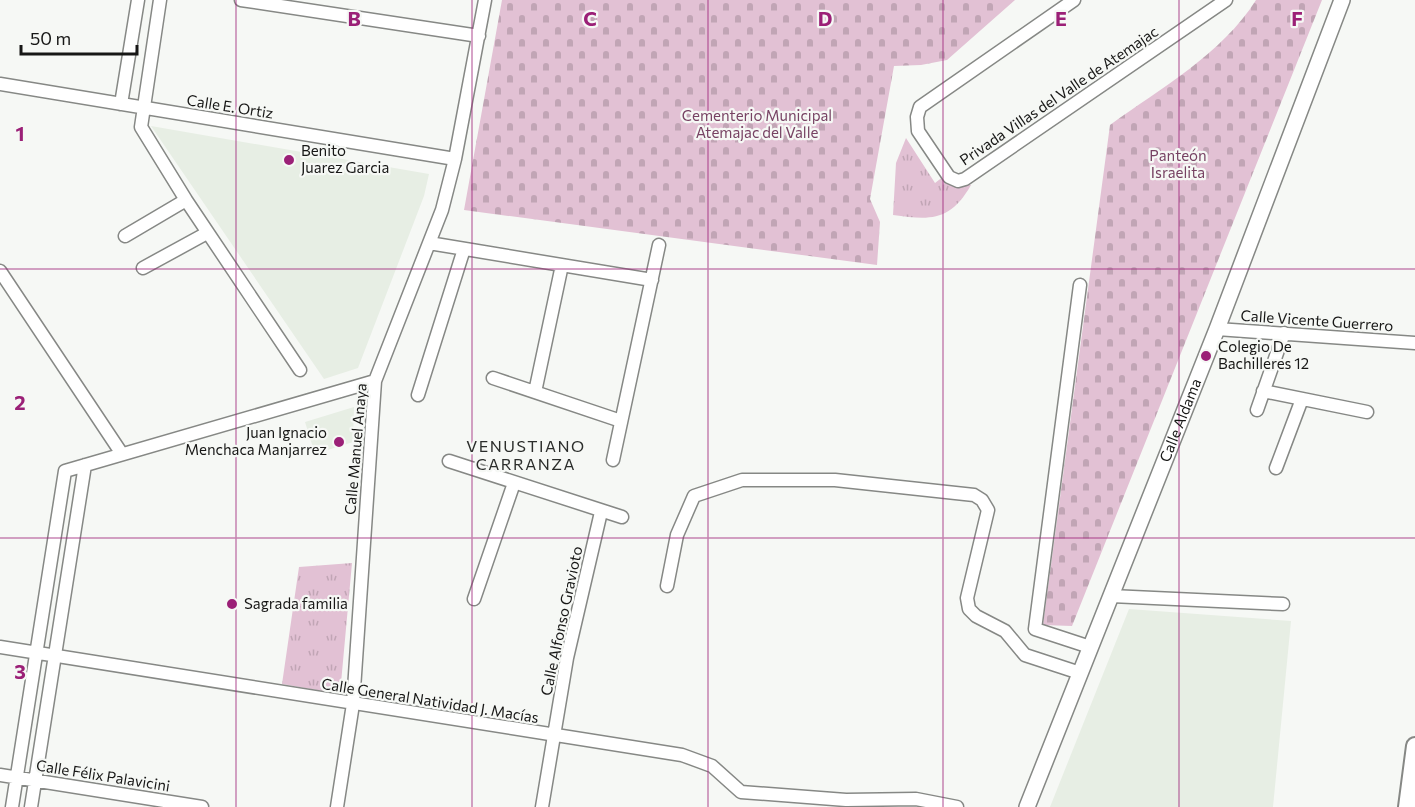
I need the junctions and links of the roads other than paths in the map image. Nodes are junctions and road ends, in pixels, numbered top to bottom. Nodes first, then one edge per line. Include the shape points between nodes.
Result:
1 (138, 0) edge
2 (160, 0) edge
3 (241, 0) edge
4 (485, 0) edge
5 (1074, 0) edge
6 (1226, 0) edge
7 (1342, 0) edge
8 (479, 36) junction
9 (0, 84) edge
10 (121, 104) junction
11 (143, 108) junction
12 (455, 159) junction
13 (186, 200) junction
14 (207, 233) junction
15 (125, 236) dead end
16 (429, 243) junction
17 (659, 245) dead end
18 (464, 249) junction
19 (562, 265) junction
20 (143, 268) dead end
21 (0, 271) edge
22 (652, 280) junction
23 (1080, 285) dead end
24 (1217, 329) junction
25 (1284, 333) junction
26 (1415, 343) edge
27 (300, 370) dead end
28 (493, 378) dead end
29 (375, 381) junction
30 (535, 392) junction
31 (1263, 392) junction
32 (418, 395) dead end
33 (1302, 399) junction
34 (1257, 410) dead end
35 (1367, 412) dead end
36 (621, 421) junction
37 (122, 454) junction
38 (613, 460) dead end
39 (449, 461) dead end
40 (85, 465) junction
41 (1276, 468) dead end
42 (513, 483) junction
43 (601, 512) junction
44 (622, 517) dead end
45 (667, 586) dead end
46 (1110, 597) junction
47 (474, 599) dead end
48 (1283, 604) dead end
49 (0, 647) edge
50 (1090, 647) junction
51 (36, 653) junction
52 (55, 656) junction
53 (1080, 673) junction
54 (353, 704) junction
55 (554, 735) junction
56 (1415, 746) edge
57 (0, 775) edge
58 (16, 778) junction
59 (35, 781) junction
60 (12, 807) edge
61 (31, 807) edge
62 (202, 807) edge
63 (338, 807) edge
64 (542, 807) edge
65 (957, 807) edge
66 (1027, 807) edge
67 (1407, 807) edge

1 - 10 street
2 - 11 street
3 - 8 street
4 - 8 street, Calle Manuel Anaya
5 - 6 street, Privada Villas del Valle de Atemajac via 920,106 918,130 949,177 965,179
7 - 24 street, Calle Aldama
8 - 12 street, Calle Manuel Anaya
9 - 10 street, Calle E. Ortiz
10 - 11 street, Calle E. Ortiz
11 - 12 street, Calle E. Ortiz
11 - 13 street via 141,127
12 - 16 street, Calle Manuel Anaya
13 - 14 street
13 - 15 street
14 - 20 street
14 - 27 street
16 - 18 street
16 - 29 street, Calle Manuel Anaya
17 - 22 street
18 - 19 street
18 - 32 street
19 - 22 street
19 - 30 street
21 - 37 street
22 - 36 street
23 - 50 street via 1035,625 1038,632
24 - 25 street, Calle Vicente Guerrero
24 - 46 street, Calle Aldama
25 - 26 street, Calle Vicente Guerrero
25 - 31 street
28 - 30 street
29 - 37 street
29 - 54 street, Calle Manuel Anaya
30 - 36 street
31 - 33 street
31 - 34 street
33 - 35 street
33 - 41 street
36 - 38 street
37 - 40 street
39 - 42 street
40 - 51 street via 65,471
40 - 52 street
42 - 43 street
42 - 47 street
43 - 44 street
43 - 55 street, Calle Alfonso Gravioto via 567,658
45 - 53 street via 677,535 694,496 742,480 836,480 974,495 988,510 967,598 969,609 1005,631 1024,655
46 - 48 street
46 - 50 street, Calle Aldama
49 - 51 street, Calle General Natividad J. Macías
50 - 53 street, Calle Aldama
51 - 52 street, Calle General Natividad J. Macías
51 - 58 street
52 - 54 street, Calle General Natividad J. Macías
52 - 59 street
53 - 66 street, Calle Aldama
54 - 55 street, Calle General Natividad J. Macías
54 - 63 street, Calle Manuel Anaya
55 - 64 street, Calle Alfonso Gravioto
55 - 65 street, Calle General Natividad J. Macías via 682,755 712,766 741,792 846,800 916,799
56 - 67 main road
57 - 58 street, Calle Félix Palavicini
58 - 59 street, Calle Félix Palavicini
58 - 60 street
59 - 61 street
59 - 62 street, Calle Félix Palavicini

